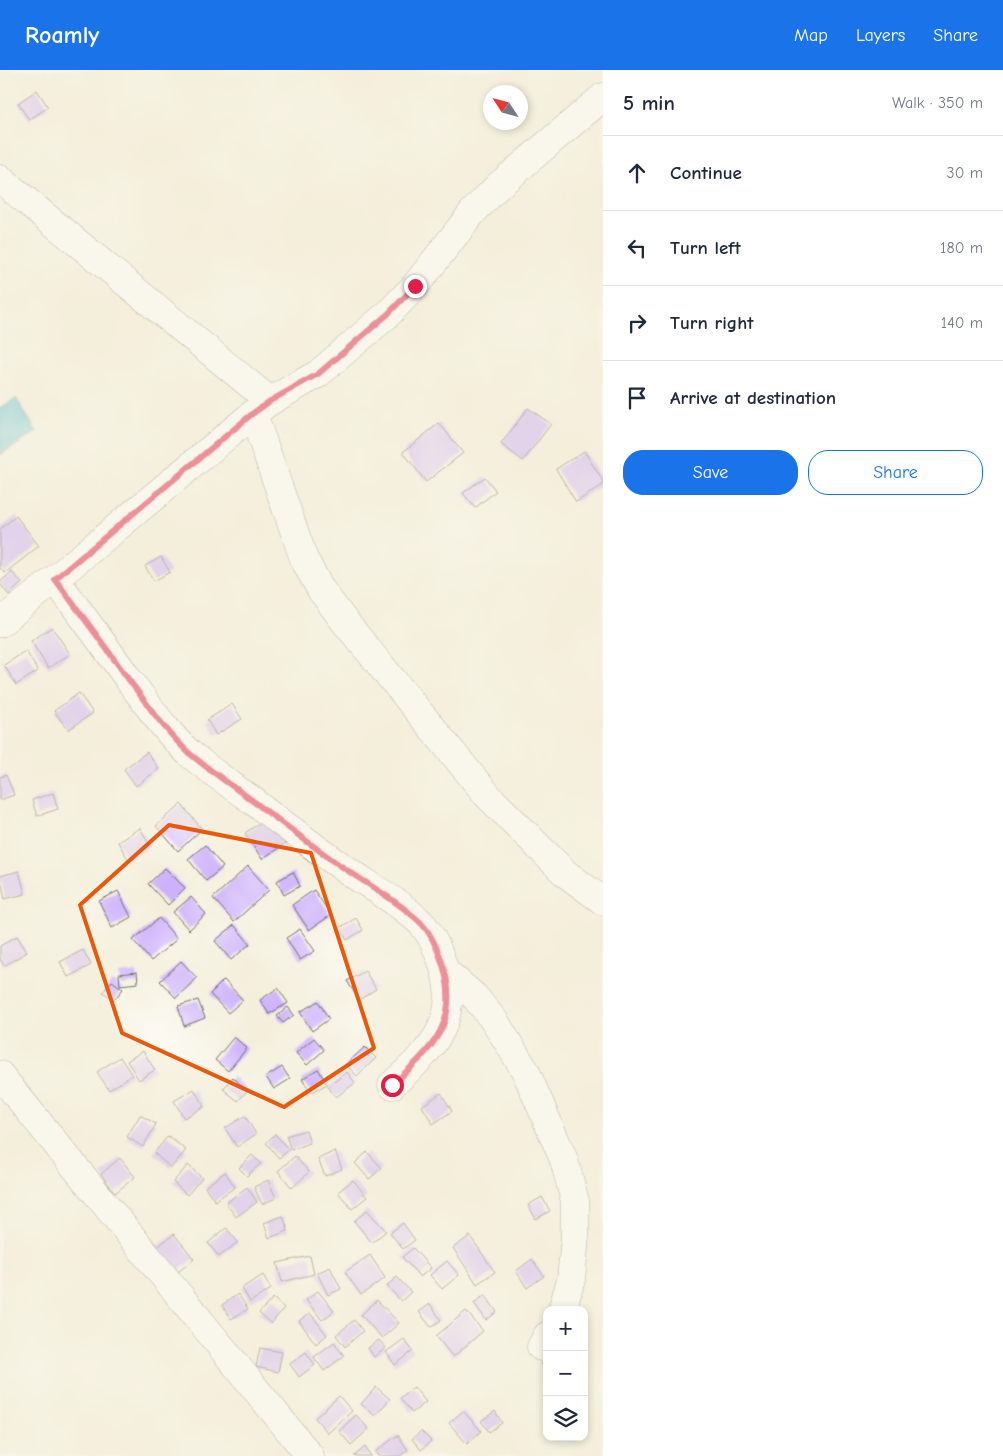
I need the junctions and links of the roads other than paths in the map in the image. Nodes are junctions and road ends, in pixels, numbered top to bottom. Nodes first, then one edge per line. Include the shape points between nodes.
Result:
1 (603, 97) edge
2 (0, 178) edge
3 (261, 408) junction
4 (55, 579) junction
5 (0, 623) edge
6 (603, 901) edge
7 (446, 972) junction
8 (0, 1075) edge
9 (392, 1085) dead end
10 (563, 1306) edge
11 (310, 1456) edge

1 - 3 street via 498,186 388,314 318,374
2 - 3 street
3 - 4 street
3 - 6 street via 304,559 321,590 488,796 565,873
4 - 5 street
4 - 7 street via 169,732 215,773 412,915 431,937
7 - 9 street via 448,1013 442,1031 419,1060
7 - 10 street via 475,997 501,1032 526,1072 564,1160 575,1201 575,1237 571,1280
8 - 11 street

